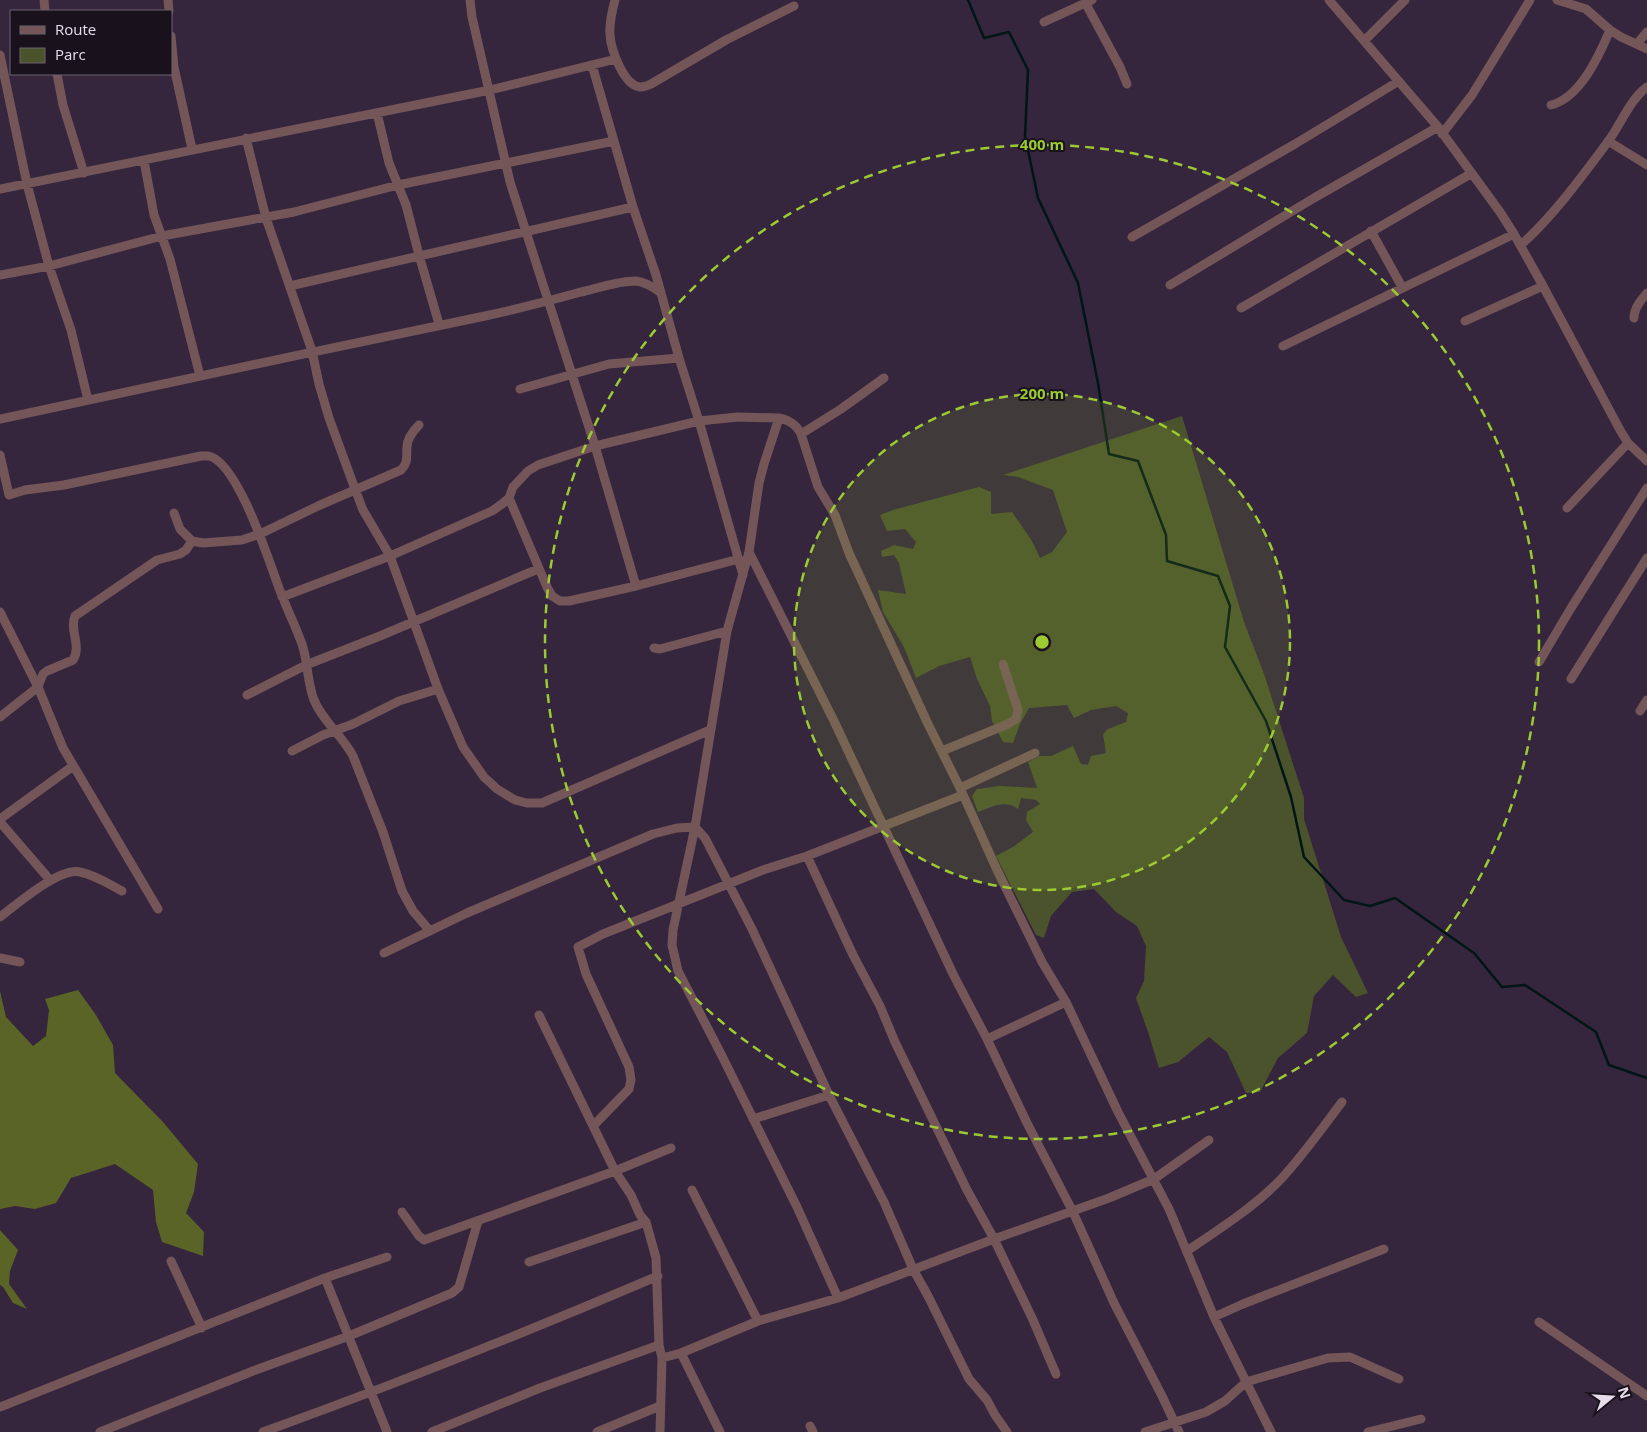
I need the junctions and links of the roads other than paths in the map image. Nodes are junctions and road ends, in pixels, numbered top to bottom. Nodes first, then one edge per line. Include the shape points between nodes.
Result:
1 (470, 0) edge
2 (1329, 0) edge
3 (1405, 0) edge
4 (1530, 0) edge
5 (1557, 0) edge
6 (614, 1) edge
7 (1089, 2) edge
8 (794, 6) dead end
9 (1044, 22) dead end
10 (1610, 30) junction
11 (1647, 32) edge
12 (1364, 41) junction
13 (1637, 44) junction
14 (172, 46) edge
15 (1647, 49) edge
16 (0, 55) edge
17 (616, 59) junction
18 (592, 65) junction
19 (57, 75) edge
20 (1399, 81) junction
21 (1128, 84) dead end
22 (1647, 87) edge
23 (490, 90) junction
24 (1551, 106) dead end
25 (377, 113) junction
26 (1440, 130) junction
27 (246, 138) junction
28 (614, 141) junction
29 (1608, 141) junction
30 (192, 150) junction
31 (144, 161) junction
32 (505, 162) junction
33 (1647, 165) edge
34 (84, 173) junction
35 (1472, 173) junction
36 (27, 184) junction
37 (398, 185) junction
38 (0, 189) edge
39 (632, 207) junction
40 (266, 218) junction
41 (1372, 231) junction
42 (527, 232) junction
43 (1514, 234) junction
44 (162, 236) junction
45 (1132, 237) dead end
46 (1521, 245) junction
47 (419, 255) junction
48 (50, 266) junction
49 (0, 275) edge
50 (1170, 285) dead end
51 (290, 286) junction
52 (1543, 286) junction
53 (1402, 287) junction
54 (660, 292) junction
55 (1647, 293) edge
56 (548, 301) junction
57 (1241, 308) dead end
58 (1634, 318) dead end
59 (1465, 321) dead end
60 (439, 324) junction
61 (1283, 346) dead end
62 (312, 351) junction
63 (678, 358) junction
64 (572, 374) junction
65 (200, 376) junction
66 (884, 378) dead end
67 (520, 389) dead end
68 (88, 400) junction
69 (779, 418) junction
70 (0, 419) edge
71 (699, 421) junction
72 (419, 425) dead end
73 (801, 434) junction
74 (1628, 443) junction
75 (595, 446) junction
76 (0, 456) edge
77 (1647, 460) edge
78 (1647, 488) edge
79 (355, 490) junction
80 (9, 495) junction
81 (509, 498) junction
82 (0, 499) edge
83 (1567, 508) dead end
84 (174, 513) dead end
85 (260, 534) junction
86 (192, 541) junction
87 (749, 552) junction
88 (390, 556) junction
89 (1647, 558) edge
90 (739, 559) junction
91 (538, 569) junction
92 (743, 575) junction
93 (636, 586) junction
94 (282, 596) junction
95 (0, 612) edge
96 (413, 622) junction
97 (727, 631) junction
98 (654, 648) dead end
99 (1539, 662) dead end
100 (1002, 664) dead end
101 (306, 665) junction
102 (1571, 679) dead end
103 (38, 687) junction
104 (438, 689) junction
105 (247, 695) dead end
106 (1647, 700) edge
107 (1640, 711) dead end
108 (0, 717) edge
109 (349, 726) junction
110 (710, 730) junction
111 (334, 731) junction
112 (346, 744) junction
113 (292, 751) dead end
114 (942, 751) junction
115 (1035, 753) dead end
116 (72, 766) junction
117 (961, 792) junction
118 (0, 820) edge
119 (695, 827) junction
120 (884, 827) junction
121 (806, 856) junction
122 (50, 880) junction
123 (728, 884) junction
124 (122, 891) dead end
125 (679, 904) junction
126 (158, 909) dead end
127 (0, 917) edge
128 (430, 932) junction
129 (384, 953) dead end
130 (0, 958) edge
131 (20, 962) dead end
132 (1066, 1002) junction
133 (539, 1015) dead end
134 (987, 1039) junction
135 (829, 1096) junction
136 (1342, 1102) dead end
137 (752, 1119) junction
138 (594, 1125) junction
139 (1209, 1140) dead end
140 (671, 1148) dead end
141 (616, 1171) junction
142 (1154, 1179) junction
143 (692, 1190) dead end
144 (402, 1212) dead end
145 (1073, 1212) junction
146 (478, 1221) junction
147 (646, 1222) junction
148 (994, 1239) junction
149 (1384, 1249) dead end
150 (1187, 1251) junction
151 (387, 1257) dead end
152 (171, 1261) dead end
153 (529, 1262) dead end
154 (913, 1269) junction
155 (658, 1276) junction
156 (325, 1278) junction
157 (838, 1298) junction
158 (1214, 1317) junction
159 (758, 1321) junction
160 (1539, 1322) dead end
161 (202, 1328) junction
162 (349, 1336) junction
163 (659, 1345) junction
164 (681, 1353) junction
165 (662, 1358) junction
166 (1056, 1374) dead end
167 (1399, 1379) dead end
168 (1246, 1382) junction
169 (371, 1393) junction
170 (1647, 1396) edge
171 (660, 1406) junction
172 (0, 1407) edge
173 (1421, 1419) dead end
174 (1174, 1423) junction
175 (100, 1432) edge
176 (263, 1432) edge
177 (386, 1432) edge
178 (432, 1432) edge
179 (597, 1432) edge
180 (660, 1432) edge
181 (720, 1432) edge
182 (1007, 1432) edge
183 (1145, 1432) edge
184 (1179, 1432) edge
185 (1271, 1432) edge
186 (1368, 1432) edge

1 - 23 street
2 - 12 street
3 - 12 street
4 - 26 street via 1472,95
5 - 10 street via 1586,9
6 - 17 street via 610,34
7 - 9 street
7 - 21 street
8 - 17 street via 726,40 645,87 631,83
10 - 13 street
10 - 24 street via 1575,91
11 - 13 street
12 - 20 street
13 - 15 street
14 - 30 street
16 - 36 street
17 - 18 street
18 - 23 street
18 - 28 street
19 - 34 street
20 - 26 street
20 - 45 street
22 - 29 street via 1632,102
23 - 25 street
23 - 32 street
25 - 27 street
25 - 37 street
26 - 35 street
26 - 50 street via 1323,193
27 - 30 street
27 - 40 street
28 - 32 street
28 - 39 street
29 - 33 street
29 - 46 street via 1563,202
30 - 31 street
31 - 34 street
31 - 44 street via 154,215
32 - 37 street
32 - 42 street
34 - 36 street
35 - 41 street
35 - 43 street
36 - 38 street
36 - 48 street
37 - 40 street
37 - 47 street
39 - 42 street
39 - 54 street
40 - 44 street
40 - 51 street
41 - 53 street
41 - 57 street
42 - 47 street
42 - 56 street
43 - 46 street
43 - 53 street
44 - 48 street
44 - 65 street
46 - 52 street
47 - 51 street
47 - 60 street
48 - 49 street
48 - 68 street via 71,330
51 - 62 street
52 - 59 street
52 - 74 street
53 - 61 street
54 - 56 street via 637,281
54 - 63 street
55 - 58 street via 1636,308
56 - 60 street
56 - 64 street
60 - 62 street
62 - 65 street
62 - 79 street via 329,418
63 - 64 street via 609,364
63 - 71 street
64 - 67 street
64 - 75 street
65 - 68 street
66 - 73 street
68 - 70 street
69 - 71 street via 738,417
69 - 73 street via 793,423
69 - 87 street via 759,483
71 - 75 street
71 - 90 street
72 - 79 street via 408,440 407,461 402,470
73 - 114 street via 818,487 838,521 849,552
74 - 77 street
74 - 83 street
75 - 81 street via 538,465 520,478
75 - 93 street
76 - 80 street
78 - 99 street
79 - 85 street
79 - 88 street
80 - 82 street
80 - 85 street via 208,456 224,468 235,484
81 - 88 street via 492,511
81 - 91 street
84 - 86 street via 180,529
85 - 86 street via 228,542
85 - 94 street
86 - 103 street via 180,554 157,560 75,616 73,660 43,674
87 - 92 street
87 - 120 street
88 - 94 street
88 - 96 street
89 - 102 street
90 - 92 street
90 - 93 street
91 - 93 street via 552,596 560,600 580,599
91 - 96 street
92 - 97 street
94 - 101 street
95 - 103 street
96 - 101 street
96 - 104 street
97 - 98 street
97 - 110 street
100 - 114 street via 1018,710 1016,719
101 - 105 street
101 - 111 street via 314,700
103 - 108 street
103 - 116 street
104 - 109 street via 399,701
104 - 110 street via 462,747 484,777 497,789 527,804 542,803
106 - 107 street
109 - 111 street
109 - 112 street
110 - 119 street
111 - 112 street
111 - 113 street
112 - 128 street via 383,832 405,896
114 - 117 street
115 - 117 street
116 - 118 street
116 - 126 street
117 - 120 street
117 - 132 street via 1042,962
118 - 122 street
119 - 123 street via 705,838
119 - 125 street
119 - 128 street via 653,834
120 - 121 street
120 - 134 street
121 - 123 street
121 - 148 street via 967,1190
122 - 124 street via 79,871
122 - 127 street
123 - 125 street
123 - 135 street
125 - 137 street via 672,945 678,971
125 - 138 street via 578,947 586,974 629,1067 631,1080 629,1089
128 - 129 street
130 - 131 street
132 - 134 street
132 - 142 street
133 - 138 street
134 - 145 street
135 - 137 street
135 - 154 street via 884,1202
136 - 150 street via 1281,1179
137 - 157 street
138 - 141 street
139 - 142 street
140 - 141 street
141 - 146 street
141 - 147 street
142 - 145 street
142 - 150 street
143 - 159 street
144 - 146 street via 424,1240
145 - 148 street
145 - 174 street
146 - 162 street via 458,1287 452,1293
147 - 153 street
147 - 155 street
148 - 154 street
148 - 166 street
149 - 158 street
150 - 158 street
151 - 156 street
152 - 161 street
154 - 157 street
154 - 182 street via 969,1379
155 - 163 street
155 - 169 street
156 - 161 street
156 - 162 street
157 - 159 street
158 - 168 street
159 - 164 street
160 - 170 street
161 - 172 street
162 - 169 street
162 - 175 street via 253,1370
163 - 165 street
163 - 178 street
164 - 165 street
164 - 181 street
165 - 171 street
167 - 168 street via 1350,1357 1339,1357
168 - 174 street via 1217,1407
168 - 185 street
169 - 176 street
169 - 177 street
171 - 179 street
171 - 180 street
173 - 186 street
174 - 183 street
174 - 184 street

